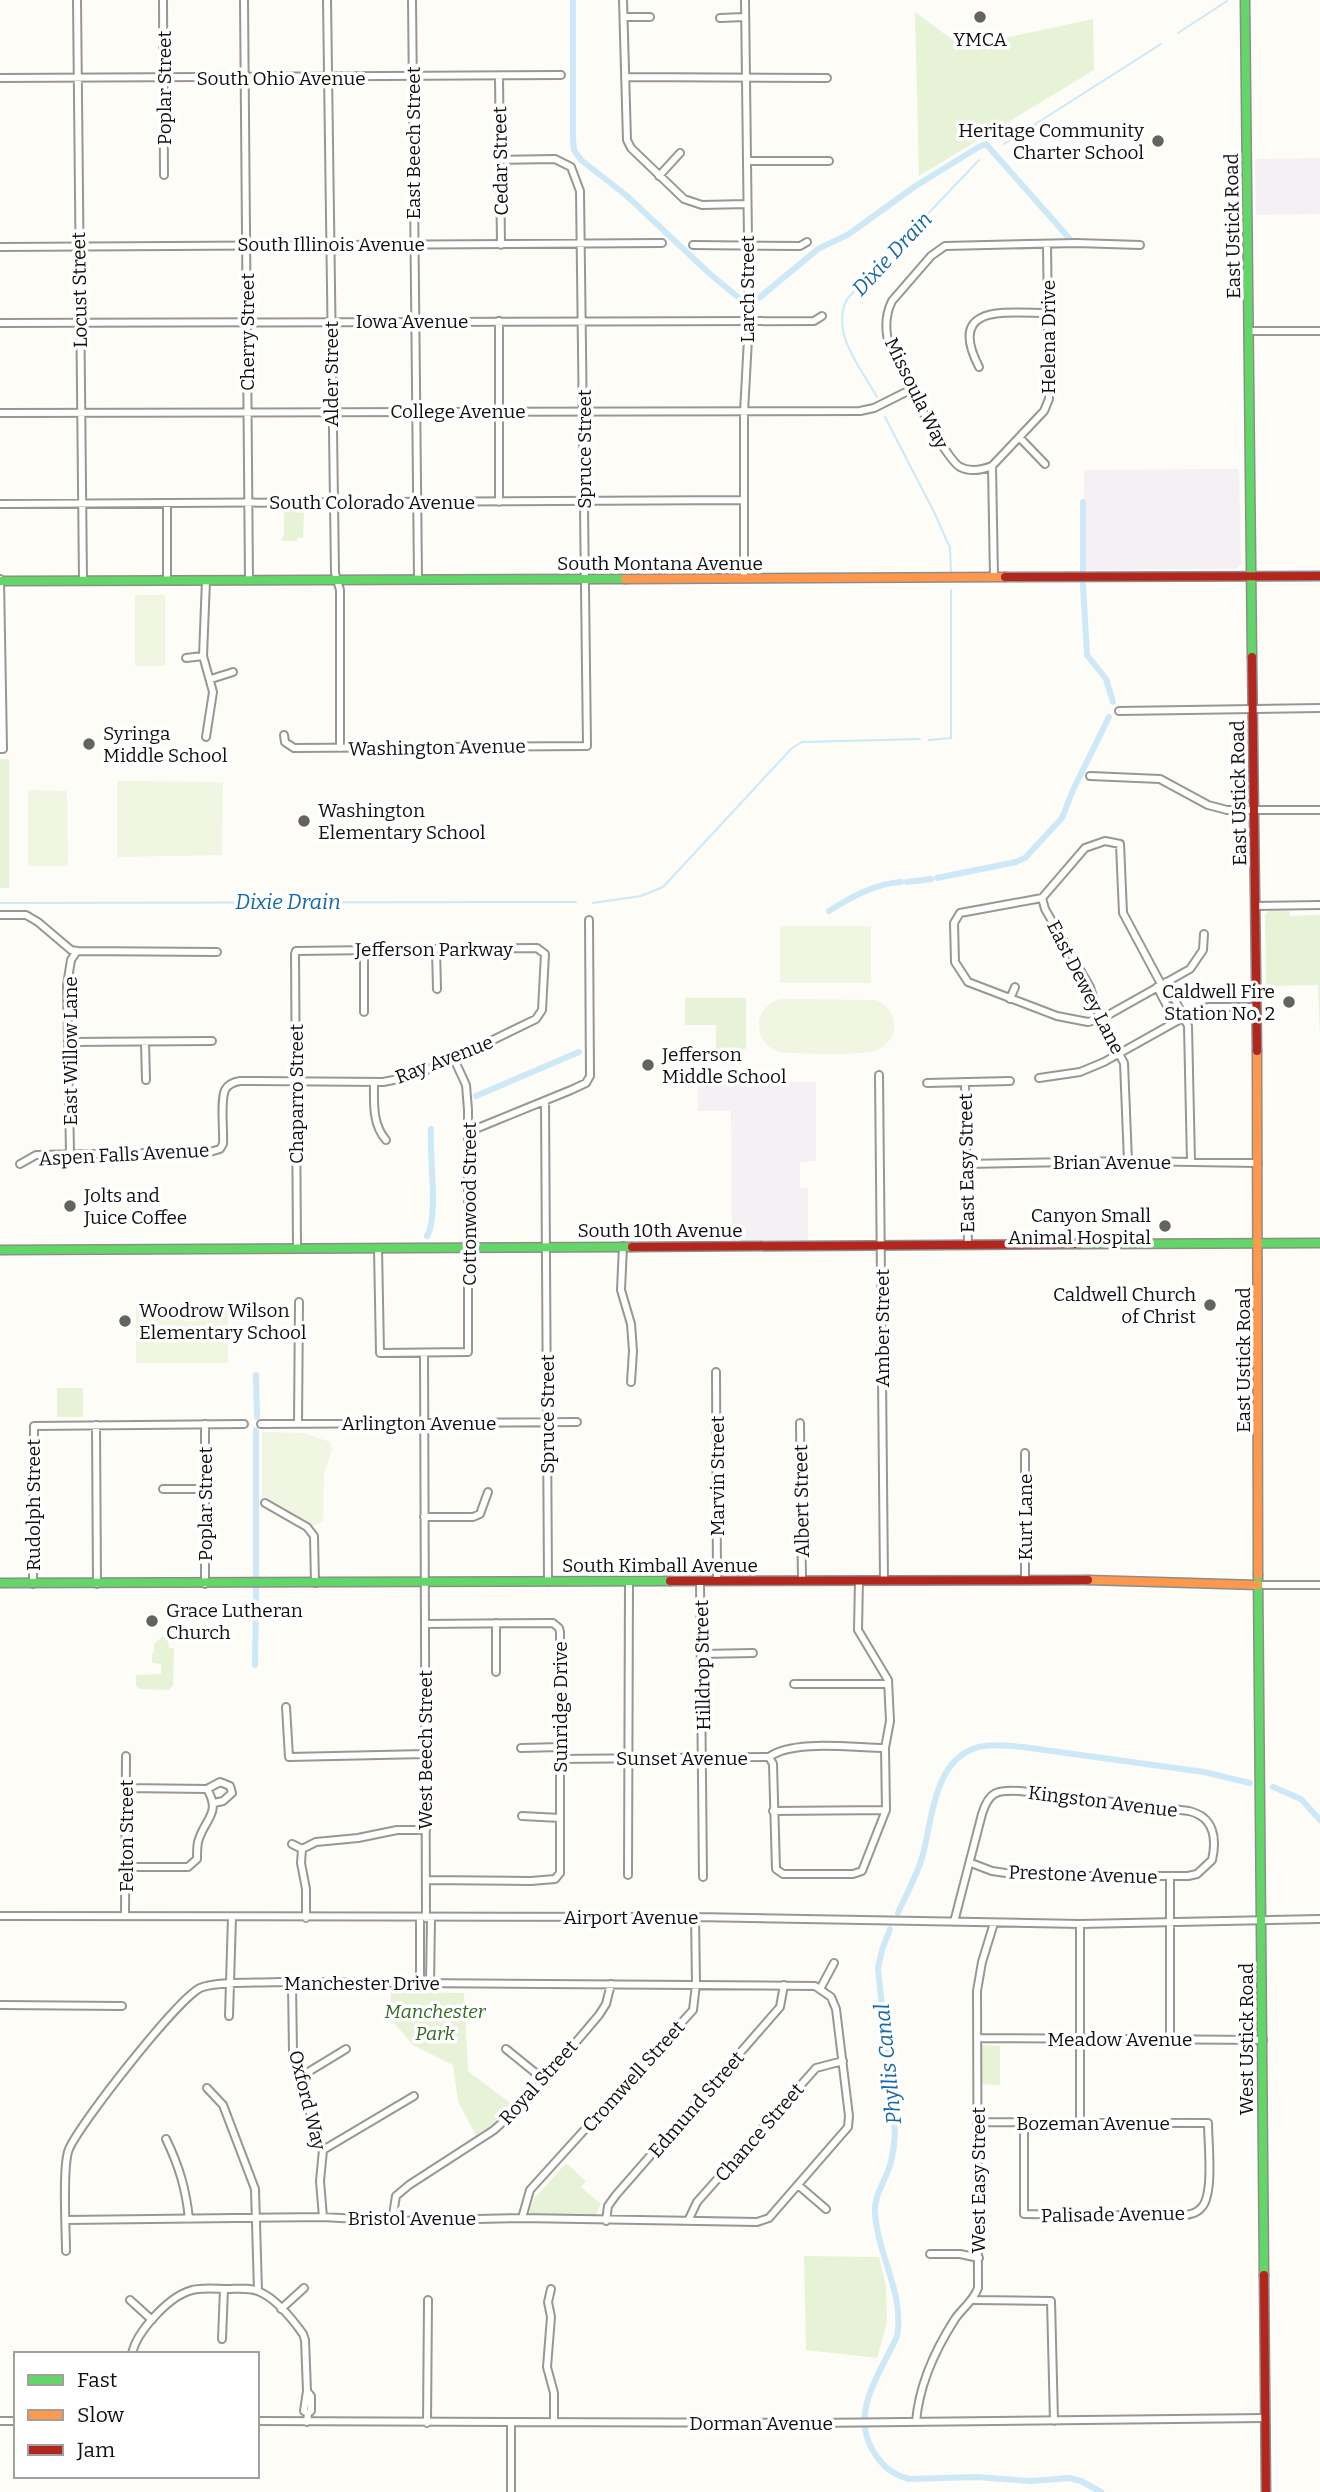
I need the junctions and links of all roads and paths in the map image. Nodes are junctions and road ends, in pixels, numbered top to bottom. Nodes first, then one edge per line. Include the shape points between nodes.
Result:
1 (77, 0) edge
2 (163, 0) edge
3 (244, 0) edge
4 (327, 0) edge
5 (412, 0) edge
6 (623, 0) edge
7 (745, 0) edge
8 (1245, 0) edge
9 (624, 17) junction
10 (650, 17) dead end
11 (720, 18) dead end
12 (745, 18) junction
13 (561, 75) dead end
14 (413, 77) junction
15 (499, 77) junction
16 (746, 77) junction
17 (0, 78) edge
18 (78, 78) junction
19 (164, 78) junction
20 (245, 78) junction
21 (327, 78) junction
22 (625, 78) junction
23 (827, 78) dead end
24 (680, 153) dead end
25 (501, 160) junction
26 (747, 161) junction
27 (829, 161) dead end
28 (164, 175) dead end
29 (659, 176) junction
30 (747, 204) junction
31 (807, 242) dead end
32 (330, 243) junction
33 (413, 243) junction
34 (581, 243) junction
35 (662, 243) dead end
36 (78, 244) junction
37 (247, 244) junction
38 (1047, 244) junction
39 (501, 245) junction
40 (692, 245) dead end
41 (748, 245) junction
42 (1140, 245) dead end
43 (0, 247) edge
44 (1048, 313) junction
45 (822, 316) dead end
46 (331, 321) junction
47 (414, 321) junction
48 (499, 321) junction
49 (582, 321) junction
50 (749, 321) junction
51 (79, 322) junction
52 (247, 322) junction
53 (0, 323) edge
54 (1249, 331) junction
55 (1320, 331) edge
56 (979, 367) dead end
57 (912, 389) junction
58 (499, 410) junction
59 (584, 410) junction
60 (415, 411) junction
61 (331, 412) junction
62 (744, 412) junction
63 (80, 413) junction
64 (248, 413) junction
65 (0, 414) edge
66 (1020, 438) junction
67 (1045, 464) dead end
68 (992, 466) junction
69 (744, 500) junction
70 (584, 501) junction
71 (248, 502) junction
72 (499, 502) junction
73 (82, 503) junction
74 (167, 503) junction
75 (333, 503) junction
76 (416, 503) junction
77 (0, 504) edge
78 (1252, 576) junction
79 (1320, 576) edge
80 (994, 577) junction
81 (744, 578) junction
82 (418, 579) junction
83 (584, 579) junction
84 (0, 580) edge
85 (167, 580) junction
86 (206, 580) junction
87 (249, 580) junction
88 (337, 580) junction
89 (83, 581) junction
90 (203, 656) junction
91 (186, 658) dead end
92 (233, 672) dead end
93 (211, 679) junction
94 (1320, 708) edge
95 (1253, 709) junction
96 (1119, 710) dead end
97 (284, 735) dead end
98 (206, 737) dead end
99 (587, 746) joint
100 (340, 748) junction
101 (0, 749) edge
102 (1090, 776) dead end
103 (1254, 810) junction
104 (1320, 810) edge
105 (1042, 898) junction
106 (1320, 905) edge
107 (1255, 906) junction
108 (0, 915) edge
109 (589, 920) dead end
110 (1204, 934) dead end
111 (436, 949) junction
112 (306, 950) joint
113 (364, 950) junction
114 (77, 951) junction
115 (217, 952) dead end
116 (544, 969) joint
117 (1162, 984) junction
118 (1016, 987) dead end
119 (437, 989) dead end
120 (1010, 999) junction
121 (1256, 1007) junction
122 (365, 1012) dead end
123 (1184, 1015) junction
124 (1101, 1019) junction
125 (1175, 1021) junction
126 (212, 1041) dead end
127 (68, 1042) junction
128 (145, 1042) junction
129 (1119, 1053) junction
130 (454, 1059) junction
131 (879, 1075) dead end
132 (1040, 1078) dead end
133 (146, 1080) dead end
134 (296, 1081) junction
135 (1010, 1081) dead end
136 (374, 1082) junction
137 (965, 1082) junction
138 (927, 1083) dead end
139 (545, 1101) junction
140 (468, 1132) junction
141 (386, 1140) dead end
142 (70, 1153) junction
143 (1128, 1161) junction
144 (1191, 1162) junction
145 (1258, 1163) junction
146 (20, 1164) dead end
147 (967, 1164) junction
148 (1320, 1243) edge
149 (1259, 1244) junction
150 (881, 1245) junction
151 (968, 1245) junction
152 (622, 1246) junction
153 (547, 1247) junction
154 (298, 1248) junction
155 (378, 1248) junction
156 (468, 1248) junction
157 (0, 1251) edge
158 (299, 1302) dead end
159 (424, 1353) junction
160 (716, 1372) dead end
161 (631, 1382) dead end
162 (547, 1422) junction
163 (578, 1422) dead end
164 (424, 1423) junction
165 (800, 1423) dead end
166 (205, 1424) junction
167 (244, 1424) dead end
168 (261, 1424) dead end
169 (298, 1424) junction
170 (96, 1425) junction
171 (1025, 1453) dead end
172 (163, 1489) dead end
173 (205, 1489) junction
174 (488, 1492) dead end
175 (264, 1503) dead end
176 (424, 1517) junction
177 (700, 1580) junction
178 (717, 1580) junction
179 (802, 1580) junction
180 (859, 1580) junction
181 (884, 1580) junction
182 (1025, 1580) junction
183 (425, 1581) junction
184 (548, 1581) junction
185 (629, 1581) junction
186 (0, 1583) edge
187 (316, 1583) junction
188 (33, 1584) junction
189 (97, 1584) junction
190 (205, 1584) junction
191 (1320, 1585) edge
192 (1258, 1586) junction
193 (496, 1623) junction
194 (425, 1624) junction
195 (753, 1653) dead end
196 (702, 1654) junction
197 (496, 1672) dead end
198 (794, 1684) dead end
199 (888, 1684) junction
200 (286, 1707) dead end
201 (560, 1747) junction
202 (521, 1748) dead end
203 (885, 1748) junction
204 (425, 1754) junction
205 (126, 1756) dead end
206 (769, 1757) junction
207 (630, 1758) junction
208 (703, 1758) junction
209 (560, 1759) junction
210 (126, 1788) junction
211 (207, 1789) junction
212 (214, 1803) junction
213 (886, 1810) junction
214 (774, 1811) junction
215 (522, 1816) dead end
216 (560, 1818) junction
217 (426, 1830) junction
218 (292, 1844) dead end
219 (302, 1849) junction
220 (971, 1863) junction
221 (126, 1867) junction
222 (1197, 1874) joint
223 (628, 1875) dead end
224 (703, 1877) dead end
225 (1170, 1877) junction
226 (426, 1880) junction
227 (0, 1916) edge
228 (125, 1916) junction
229 (232, 1917) junction
230 (695, 1917) junction
231 (306, 1918) junction
232 (426, 1918) junction
233 (1320, 1919) edge
234 (1261, 1920) junction
235 (954, 1922) junction
236 (994, 1923) junction
237 (1170, 1923) junction
238 (1080, 1924) junction
239 (834, 1963) dead end
240 (292, 1983) junction
241 (229, 1984) junction
242 (420, 1984) junction
243 (430, 1984) junction
244 (611, 1984) junction
245 (696, 1984) junction
246 (784, 1985) junction
247 (820, 1989) junction
248 (0, 2006) edge
249 (122, 2006) dead end
250 (229, 2016) dead end
251 (978, 2038) junction
252 (1080, 2039) junction
253 (1170, 2040) junction
254 (1262, 2040) junction
255 (346, 2049) dead end
256 (506, 2049) dead end
257 (843, 2061) junction
258 (300, 2077) junction
259 (543, 2079) junction
260 (207, 2088) dead end
261 (414, 2096) dead end
262 (978, 2122) junction
263 (1024, 2122) junction
264 (1080, 2123) junction
265 (166, 2139) dead end
266 (324, 2150) junction
267 (798, 2185) junction
268 (1201, 2208) joint
269 (826, 2209) dead end
270 (323, 2217) junction
271 (189, 2218) junction
272 (257, 2218) junction
273 (522, 2218) junction
274 (66, 2220) junction
275 (392, 2221) junction
276 (606, 2221) junction
277 (688, 2221) junction
278 (66, 2251) dead end
279 (930, 2254) dead end
280 (979, 2258) junction
281 (304, 2288) dead end
282 (224, 2289) junction
283 (551, 2289) dead end
284 (258, 2291) junction
285 (130, 2300) dead end
286 (428, 2300) dead end
287 (974, 2300) junction
288 (281, 2309) junction
289 (152, 2320) junction
290 (222, 2339) dead end
291 (132, 2352) edge
292 (1265, 2418) junction
293 (259, 2421) edge
294 (1054, 2421) junction
295 (307, 2422) junction
296 (511, 2422) junction
297 (554, 2422) junction
298 (916, 2422) junction
299 (427, 2423) junction
300 (511, 2492) edge
301 (1266, 2492) edge

1 - 18 street, Locust Street
2 - 19 street, Poplar Street
3 - 20 street, Cherry Street
4 - 21 street, Alder Street
5 - 14 street, East Beech Street
6 - 9 street
7 - 12 street, Larch Street
8 - 54 main road, East Ustick Road
9 - 10 street
9 - 22 street
11 - 12 street
12 - 16 street, Larch Street
13 - 15 street, South Ohio Avenue
14 - 15 street, South Ohio Avenue
14 - 21 street, South Ohio Avenue
14 - 33 street, East Beech Street
15 - 25 street, Cedar Street
16 - 22 street
16 - 23 street
16 - 26 street, Larch Street
17 - 18 street, South Ohio Avenue
18 - 19 street, South Ohio Avenue
18 - 36 street, Locust Street
19 - 20 street, South Ohio Avenue
19 - 28 street, Poplar Street
20 - 21 street, South Ohio Avenue
20 - 37 street, Cherry Street
21 - 32 street, Alder Street
22 - 29 street via 626,140
24 - 29 street
25 - 34 street, Spruce Street via 555,159 571,167 580,191
25 - 39 street, Cedar Street
26 - 27 street
26 - 30 street, Larch Street
29 - 30 street via 694,203
30 - 41 street, Larch Street
31 - 41 street via 800,246
32 - 33 street, South Illinois Avenue
32 - 37 street, South Illinois Avenue
32 - 46 street, Alder Street
33 - 39 street, South Illinois Avenue
33 - 47 street, East Beech Street
34 - 35 street, South Illinois Avenue
34 - 39 street, South Illinois Avenue
34 - 49 street, Spruce Street
36 - 37 street, South Illinois Avenue
36 - 43 street, South Illinois Avenue
36 - 51 street, Locust Street
37 - 52 street, Cherry Street
38 - 42 street
38 - 44 street, Helena Drive
38 - 57 street, Missoula Way via 955,244 936,250 888,309 887,338
40 - 41 street
41 - 50 street, Larch Street
44 - 56 street via 995,313 979,318 968,339
44 - 66 street, Helena Drive via 1047,405
45 - 50 street, Iowa Avenue via 814,321
46 - 47 street, Iowa Avenue
46 - 52 street, Iowa Avenue
46 - 61 street, Alder Street
47 - 48 street, Iowa Avenue
47 - 60 street, East Beech Street
48 - 49 street, Iowa Avenue
48 - 58 street
49 - 50 street, Iowa Avenue
49 - 59 street, Spruce Street
50 - 62 street, Larch Street
51 - 52 street, Iowa Avenue
51 - 53 street, Iowa Avenue
51 - 63 street, Locust Street
52 - 64 street, Cherry Street
54 - 55 street
54 - 78 main road, East Ustick Road
57 - 62 street, College Avenue via 860,411
57 - 68 street, Missoula Way via 948,456 964,469
58 - 59 street, College Avenue
58 - 60 street, College Avenue
58 - 72 street
59 - 62 street, College Avenue
59 - 70 street, Spruce Street
60 - 61 street, College Avenue
60 - 76 street, East Beech Street
61 - 64 street, College Avenue
61 - 75 street, Alder Street
62 - 69 street, Larch Street
63 - 64 street, College Avenue
63 - 65 street, College Avenue
63 - 73 street, Locust Street
64 - 71 street, Cherry Street
66 - 67 street
66 - 68 street, Helena Drive
68 - 80 street
69 - 70 street, South Colorado Avenue
69 - 81 street, Larch Street
70 - 72 street, South Colorado Avenue
70 - 83 street, Spruce Street
71 - 74 street, South Colorado Avenue
71 - 75 street, South Colorado Avenue
71 - 87 street, Cherry Street
72 - 76 street, South Colorado Avenue
73 - 74 street, South Colorado Avenue
73 - 77 street, South Colorado Avenue
73 - 89 street, Locust Street
74 - 85 street
75 - 76 street, South Colorado Avenue
75 - 88 street, Alder Street
76 - 82 street, East Beech Street
78 - 79 main road, South Montana Avenue
78 - 80 main road, South Montana Avenue
78 - 95 main road, East Ustick Road
80 - 81 main road, South Montana Avenue
81 - 83 main road, South Montana Avenue
82 - 83 main road, South Montana Avenue
82 - 88 main road, South Montana Avenue
83 - 99 street, Spruce Street
84 - 89 main road, South Montana Avenue
84 - 101 street
85 - 86 main road, South Montana Avenue
85 - 89 main road, South Montana Avenue
86 - 87 main road, South Montana Avenue
86 - 90 street
87 - 88 main road, South Montana Avenue
88 - 100 street, Alder Street
90 - 91 street
90 - 93 street
92 - 93 street
93 - 98 street
94 - 95 street
95 - 96 street
95 - 103 main road, East Ustick Road
97 - 100 street, Washington Avenue via 294,748
99 - 100 street, Washington Avenue
102 - 103 street via 1160,779 1208,805
103 - 104 street
103 - 107 main road, East Ustick Road
105 - 117 street via 1085,848 1105,841 1120,844 1123,913
105 - 120 street via 960,913 954,923 955,962 960,973 968,982
105 - 124 street, East Dewey Lane via 1090,987
106 - 107 street
107 - 121 main road, East Ustick Road
108 - 114 street via 26,915
109 - 139 street via 590,1076 586,1083
110 - 117 street via 1199,959
111 - 113 street, Jefferson Parkway
111 - 116 street, Jefferson Parkway via 537,948 545,954
111 - 119 street
112 - 113 street, Jefferson Parkway
112 - 134 street, Chaparro Street via 295,954
113 - 122 street
114 - 115 street
114 - 127 street, East Willow Lane via 67,985
116 - 130 street, Ray Avenue via 542,1010 537,1019
117 - 123 street
117 - 124 street
117 - 125 street
118 - 120 street
120 - 124 street via 1056,1016 1088,1022
121 - 123 street via 1208,1007
121 - 145 main road, East Ustick Road
123 - 125 street
123 - 144 street
124 - 129 street, East Dewey Lane
125 - 129 street
126 - 128 street
127 - 128 street
127 - 142 street, East Willow Lane
128 - 133 street
129 - 132 street via 1080,1072
129 - 143 street, East Dewey Lane via 1125,1063
130 - 136 street, Ray Avenue via 409,1077
130 - 140 street, Cottonwood Street via 466,1085
131 - 150 street, Amber Street
134 - 136 street, Ray Avenue
134 - 142 street, Aspen Falls Avenue via 231,1083 226,1088 220,1149
134 - 154 street, Chaparro Street
135 - 137 street
136 - 141 street via 374,1113 378,1131
137 - 138 street
137 - 147 street, East Easy Street
139 - 140 street
139 - 153 street, Spruce Street
140 - 156 street, Cottonwood Street
142 - 146 street, Aspen Falls Avenue via 36,1155
143 - 144 street, Brian Avenue
143 - 147 street, Brian Avenue
144 - 145 street, Brian Avenue
145 - 149 main road, East Ustick Road
147 - 151 street, East Easy Street
148 - 149 main road, South 10th Avenue
149 - 151 main road, South 10th Avenue
149 - 192 main road, East Ustick Road
150 - 151 main road, South 10th Avenue
150 - 152 main road, South 10th Avenue
150 - 181 street, Amber Street
152 - 153 main road, South 10th Avenue
152 - 161 street via 621,1290 633,1351
153 - 156 main road, South 10th Avenue
153 - 162 street, Spruce Street
154 - 155 main road, South 10th Avenue
154 - 157 main road, South 10th Avenue
155 - 156 main road, South 10th Avenue
155 - 159 street via 380,1353
156 - 159 street, Cottonwood Street via 468,1352
158 - 169 street
159 - 164 street
160 - 178 street, Marvin Street
162 - 163 street, Arlington Avenue
162 - 164 street, Arlington Avenue
162 - 184 street, Spruce Street
164 - 169 street, Arlington Avenue
164 - 176 street
165 - 179 street, Albert Street
166 - 167 street
166 - 170 street
166 - 173 street, Poplar Street
168 - 169 street, Arlington Avenue
170 - 188 street, Rudolph Street via 34,1426
170 - 189 street
171 - 182 street, Kurt Lane
172 - 173 street
173 - 190 street, Poplar Street
174 - 176 street via 480,1514 473,1517
175 - 187 street via 307,1527 314,1536
176 - 183 street
177 - 178 main road, South Kimball Avenue
177 - 185 main road, South Kimball Avenue
177 - 196 street, Hilldrop Street
178 - 179 main road, South Kimball Avenue
179 - 180 main road, South Kimball Avenue
180 - 181 main road, South Kimball Avenue
180 - 199 street via 858,1630
181 - 182 main road, South Kimball Avenue
182 - 192 main road, South Kimball Avenue
183 - 184 main road, South Kimball Avenue
183 - 187 main road, South Kimball Avenue
183 - 194 street, West Beech Street
184 - 185 main road, South Kimball Avenue
185 - 207 street
186 - 188 main road, South Kimball Avenue
187 - 190 main road, South Kimball Avenue
188 - 189 main road, South Kimball Avenue
189 - 190 main road, South Kimball Avenue
191 - 192 street, South Kimball Avenue
192 - 234 main road, West Ustick Road
193 - 194 street, Sunridge Drive
193 - 197 street
193 - 201 street, Sunridge Drive via 553,1623 559,1628
194 - 204 street, West Beech Street
195 - 196 street
196 - 208 street, Hilldrop Street
198 - 199 street
199 - 203 street via 890,1721
200 - 204 street via 289,1757
201 - 202 street
201 - 209 street, Sunridge Drive
203 - 206 street, Sunset Avenue via 808,1747 784,1749
203 - 213 street
204 - 217 street, West Beech Street
205 - 210 street, Felton Street
206 - 208 street, Sunset Avenue
206 - 214 street
207 - 208 street, Sunset Avenue
207 - 209 street, Sunset Avenue
207 - 223 street
208 - 224 street, Hilldrop Street
209 - 216 street, Sunridge Drive
210 - 211 street
210 - 221 street, Felton Street
211 - 212 street
211 - 212 street via 220,1782 232,1789 229,1797
212 - 221 street via 198,1843 197,1860 188,1867
213 - 214 street
213 - 214 street via 862,1871 835,1874 779,1872
215 - 216 street
216 - 226 street, Sunridge Drive via 560,1873 555,1879
217 - 219 street via 316,1842
217 - 226 street, West Beech Street
218 - 219 street
219 - 231 street
220 - 222 street, Kingston Avenue via 987,1799 994,1793 1020,1791 1200,1814 1214,1832 1214,1850 1212,1860
220 - 225 street, Prestone Avenue via 1026,1876
220 - 235 street
221 - 228 street, Felton Street
222 - 225 street, Prestone Avenue
225 - 237 street
226 - 232 street, West Beech Street
227 - 228 street, Airport Avenue
228 - 229 street, Airport Avenue
229 - 231 street, Airport Avenue
229 - 241 street
230 - 232 street, Airport Avenue
230 - 235 street, Airport Avenue
230 - 245 street, Cromwell Street
231 - 232 street, Airport Avenue
232 - 242 street, West Beech Street
232 - 243 street, West Beech Street
233 - 234 street, Airport Avenue
234 - 237 street, Airport Avenue
234 - 254 main road, West Ustick Road
235 - 236 street, Airport Avenue
236 - 238 street, Airport Avenue
236 - 251 street, West Easy Street via 979,1981
237 - 238 street, Airport Avenue
237 - 253 street
238 - 252 street
239 - 247 street
240 - 241 street, Manchester Drive
240 - 242 street, Manchester Drive
240 - 258 street, Oxford Way via 293,2052
241 - 250 street
241 - 274 street, Manchester Drive via 202,1987 188,1997 86,2121 68,2151
242 - 243 street, Manchester Drive
243 - 244 street, Manchester Drive
244 - 245 street, Manchester Drive
244 - 259 street, Royal Street via 599,2015
245 - 246 street, Manchester Drive
245 - 273 street, Cromwell Street via 693,2010 530,2190
246 - 247 street, Manchester Drive
246 - 276 street, Edmund Street via 780,2007 616,2195 608,2206
247 - 257 street, Manchester Drive via 831,1997 836,2009
248 - 249 street
251 - 252 street, Meadow Avenue
251 - 262 street, West Easy Street
252 - 253 street, Meadow Avenue
252 - 264 street
253 - 254 street, Meadow Avenue
254 - 292 main road, West Ustick Road
255 - 258 street
256 - 259 street
257 - 267 street via 848,2127
257 - 277 street, Chance Street via 816,2068 697,2202
258 - 266 street, Oxford Way
259 - 275 street, Royal Street via 494,2130 396,2196
260 - 272 street via 223,2105 235,2133 255,2189
261 - 266 street
262 - 263 street, Bozeman Avenue
262 - 280 street, West Easy Street
263 - 264 street, Bozeman Avenue
263 - 268 street, Palisade Avenue via 1024,2214 1176,2216
264 - 268 street, Bozeman Avenue via 1208,2123 1208,2188
265 - 271 street via 187,2191
266 - 270 street, Oxford Way via 320,2181
267 - 269 street
267 - 277 street, Bristol Avenue via 769,2218 757,2222
270 - 272 street, Bristol Avenue
270 - 275 street, Bristol Avenue
271 - 272 street, Bristol Avenue
271 - 274 street, Bristol Avenue
272 - 284 street
273 - 275 street, Bristol Avenue
273 - 276 street, Bristol Avenue
274 - 278 street, Manchester Drive
276 - 277 street, Bristol Avenue
279 - 280 street
280 - 287 street, West Easy Street
281 - 288 street
282 - 284 street
282 - 289 street via 192,2289
282 - 290 street
283 - 297 street via 547,2367 554,2393
284 - 288 street
285 - 289 street
286 - 299 street
287 - 294 street via 1051,2301
287 - 298 street via 957,2316 940,2346 919,2393
288 - 295 street via 305,2340 311,2396
289 - 291 street via 135,2340
292 - 294 street, Dorman Avenue
292 - 301 main road, West Ustick Road
293 - 295 street, Dorman Avenue
294 - 298 street, Dorman Avenue
295 - 299 street, Dorman Avenue
296 - 297 street, Dorman Avenue
296 - 299 street, Dorman Avenue
296 - 300 street
297 - 298 street, Dorman Avenue

